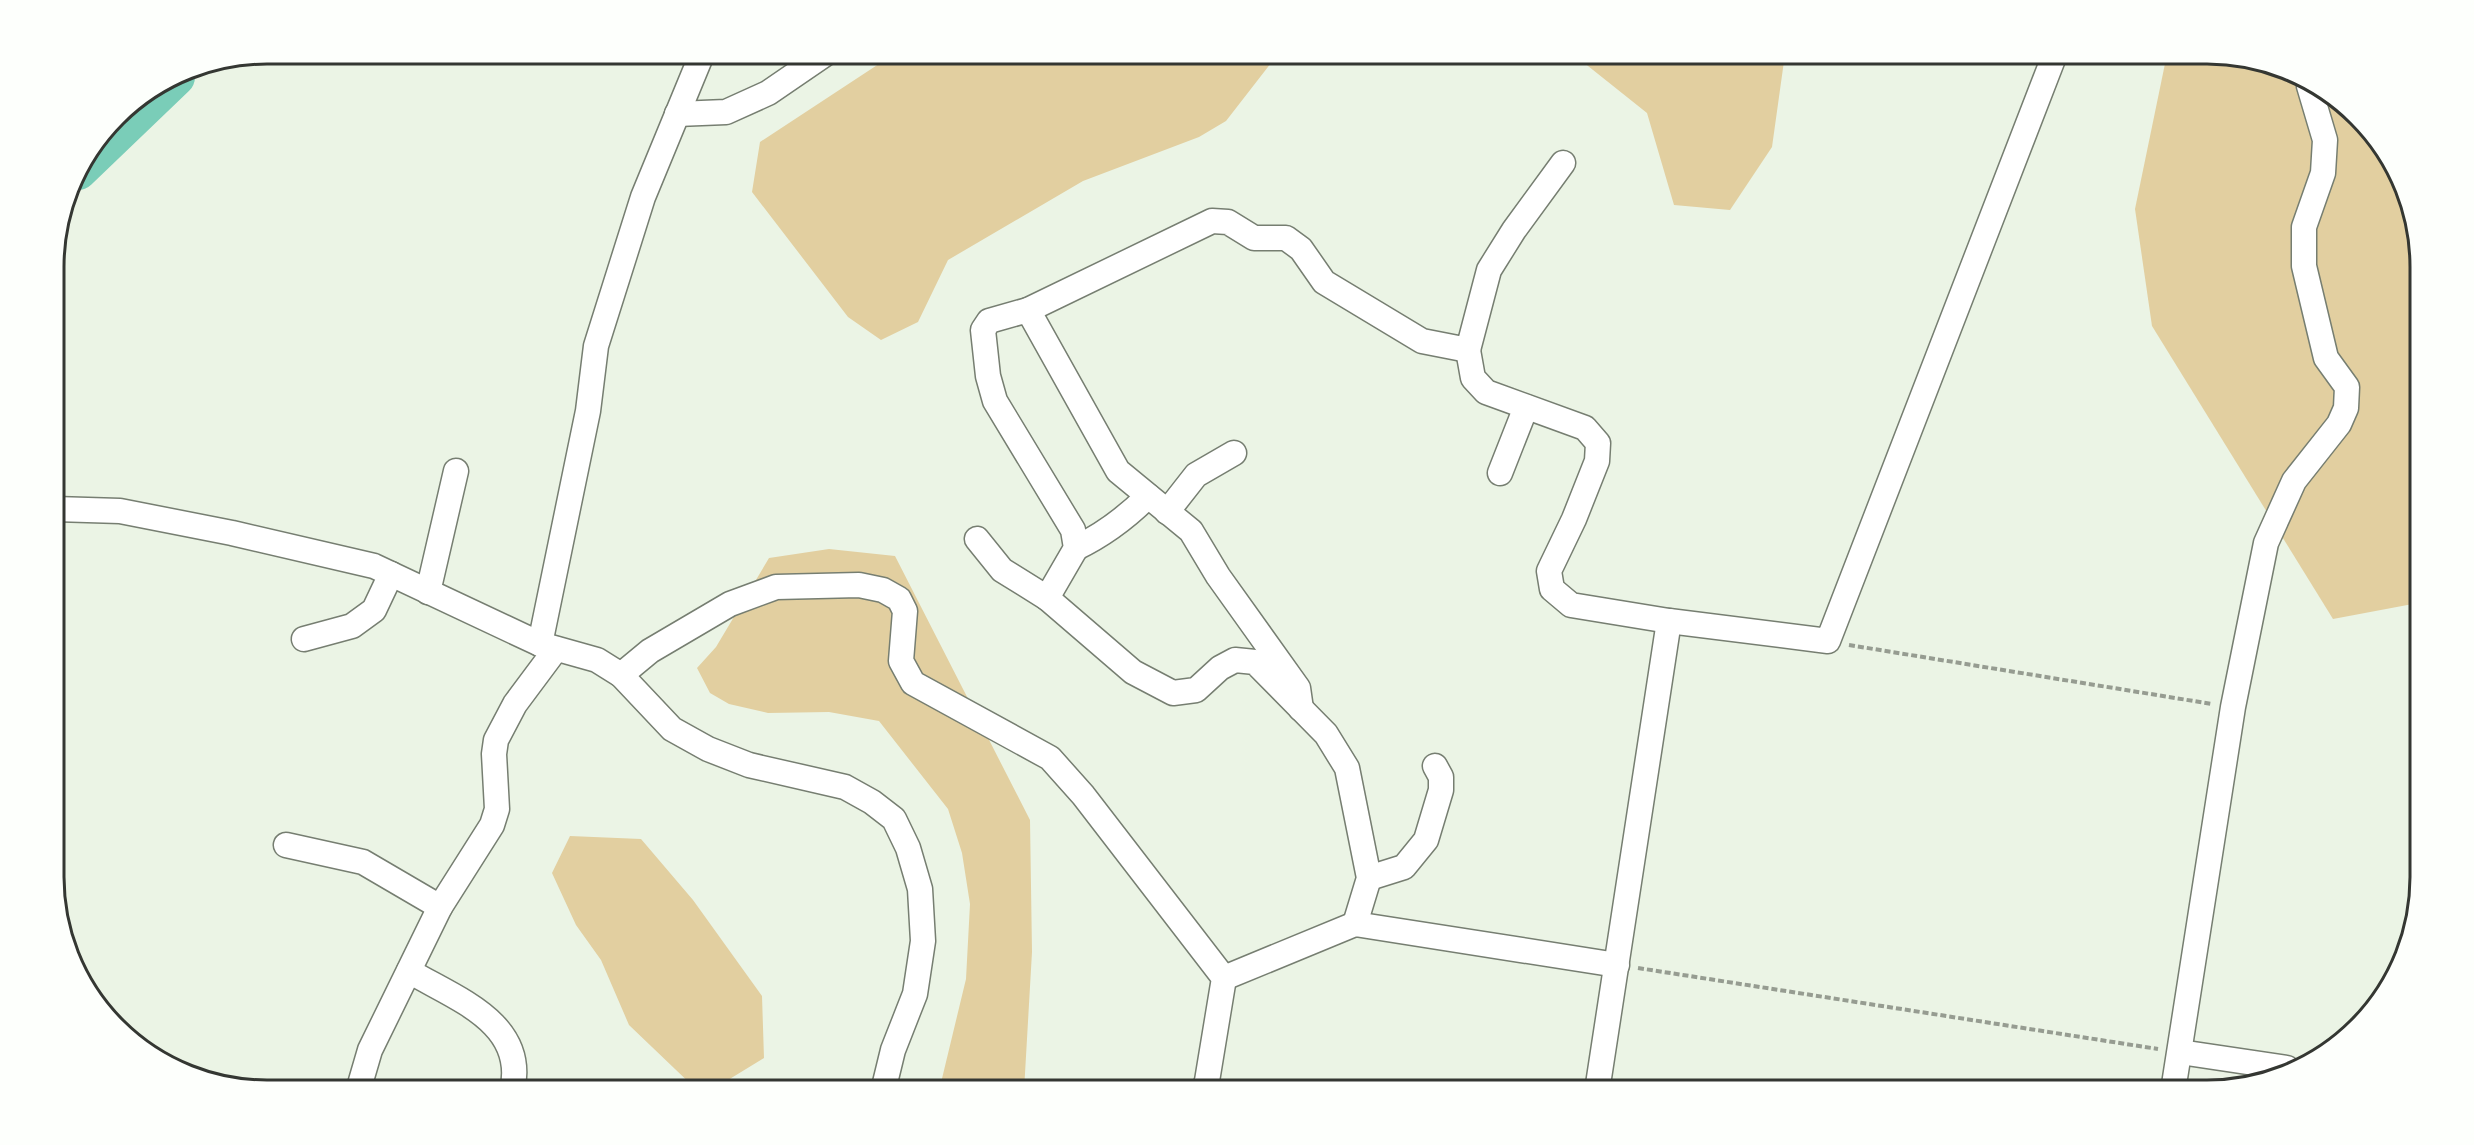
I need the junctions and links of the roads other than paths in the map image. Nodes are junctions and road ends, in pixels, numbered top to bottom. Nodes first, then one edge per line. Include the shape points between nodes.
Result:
1 (698, 64) edge
2 (810, 64) edge
3 (2051, 64) edge
4 (2311, 94) edge
5 (677, 114) junction
6 (1563, 163) dead end
7 (1028, 310) junction
8 (1468, 350) junction
9 (1526, 407) junction
10 (1234, 453) dead end
11 (456, 471) dead end
12 (1500, 472) dead end
13 (1148, 496) junction
14 (65, 509) edge
15 (1167, 512) junction
16 (977, 539) dead end
17 (1077, 548) junction
18 (391, 574) junction
19 (429, 592) junction
20 (1047, 598) junction
21 (1669, 621) junction
22 (304, 639) dead end
23 (548, 646) junction
24 (621, 675) junction
25 (1301, 709) junction
26 (1435, 766) dead end
27 (286, 845) dead end
28 (1369, 878) junction
29 (440, 908) junction
30 (1355, 924) junction
31 (1617, 964) junction
32 (409, 971) junction
33 (1224, 978) junction
34 (2180, 1052) junction
35 (2279, 1067) edge
36 (360, 1080) edge
37 (515, 1080) edge
38 (886, 1080) edge
39 (1206, 1080) edge
40 (1599, 1080) edge
41 (2175, 1080) edge

1 - 5 street
2 - 5 street via 768,93 726,112
3 - 21 street via 1828,641
4 - 34 street via 2325,140 2323,173 2304,227 2304,266 2326,358 2347,387 2346,408 2339,424 2294,482 2266,543 2233,707
5 - 23 street via 643,197 596,346
6 - 8 street via 1489,270
7 - 8 street via 1212,221 1228,222 1254,238 1286,238 1301,249 1324,282 1422,341
7 - 13 street via 1118,471
7 - 17 street via 989,321 983,330 988,376 995,401 1073,530
8 - 9 street via 1473,378 1486,392
9 - 12 street
9 - 21 street via 1585,428 1598,443 1597,461 1549,571 1552,589 1570,605
10 - 15 street via 1196,475
11 - 19 street
13 - 15 street
13 - 17 street via 1103,535
14 - 18 street via 120,512 221,531 374,566
15 - 25 street via 1191,531 1218,576 1298,688
16 - 20 street via 1002,570
17 - 20 street
18 - 19 street
18 - 22 street via 374,610 352,626
19 - 23 street
20 - 25 street via 1133,672 1173,693 1196,690 1235,660 1255,662
21 - 31 street
23 - 24 street via 597,660
23 - 29 street via 496,740 497,809 492,825
24 - 33 street via 650,651 730,604 776,587 859,585 883,590 899,599 906,611 901,661 913,683 1050,758
24 - 38 street via 672,729 708,749 749,765 845,787 894,819 908,848 920,889 923,941 915,994
25 - 28 street via 1326,735 1347,768
26 - 28 street via 1441,777 1441,790 1426,840 1404,867
27 - 29 street via 363,862
28 - 30 street
29 - 32 street
30 - 31 street
30 - 33 street
31 - 40 street
32 - 36 street via 370,1050
32 - 37 street via 489,1018 504,1036 512,1055
33 - 39 street
34 - 35 street
34 - 41 street

